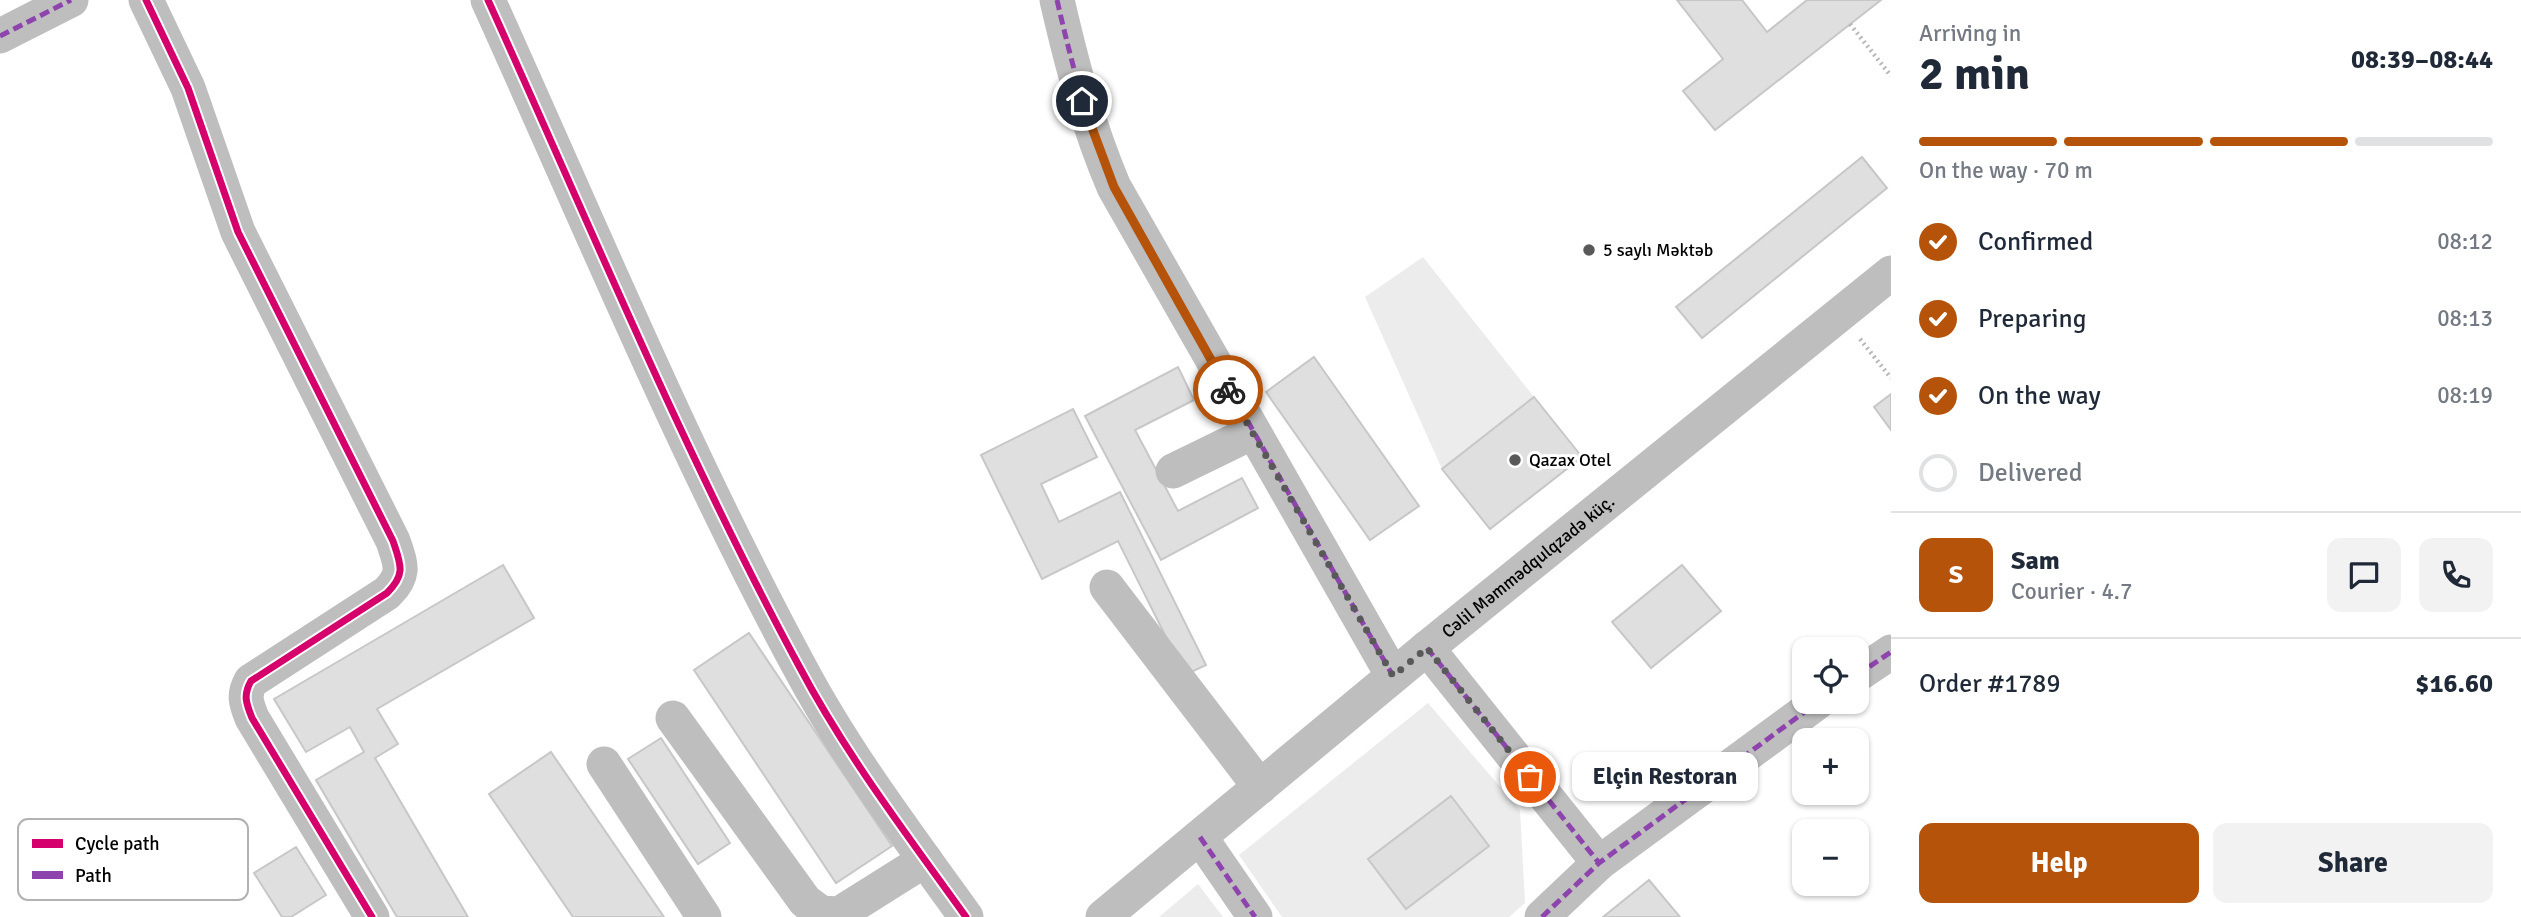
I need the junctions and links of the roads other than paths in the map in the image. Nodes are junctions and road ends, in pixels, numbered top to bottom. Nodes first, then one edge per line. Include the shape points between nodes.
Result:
1 (71, 0) edge
2 (146, 0) edge
3 (488, 0) edge
4 (1057, 0) edge
5 (0, 36) edge
6 (1891, 273) edge
7 (1253, 432) junction
8 (1173, 471) dead end
9 (1107, 587) dead end
10 (1427, 648) junction
11 (1891, 653) edge
12 (1869, 667) edge
13 (1393, 676) junction
14 (1802, 714) edge
15 (673, 718) dead end
16 (604, 764) dead end
17 (1260, 787) junction
18 (1200, 837) junction
19 (925, 860) junction
20 (1599, 863) junction
21 (372, 917) edge
22 (704, 917) edge
23 (967, 917) edge
24 (1103, 917) edge
25 (1255, 917) edge
26 (1542, 917) edge

1 - 5 street
2 - 21 street via 188,88 238,232 401,564 399,581 387,593 251,681 245,701
3 - 19 street via 708,486 799,667 871,784
4 - 7 street via 1079,94 1114,187
6 - 10 street, Cəlil Məmmədqulqzadə küç.
7 - 8 street
7 - 13 street
9 - 17 street
10 - 13 street, Cəlil Məmmədqulqzadə küç.
10 - 20 street
11 - 12 street
13 - 17 street, Cəlil Məmmədqulqzadə küç.
14 - 20 street
15 - 19 street via 805,901 821,913 839,914
16 - 22 street
17 - 18 street, Cəlil Məmmədqulqzadə küç.
18 - 24 street, Cəlil Məmmədqulqzadə küç.
18 - 25 street
19 - 23 street
20 - 26 street

